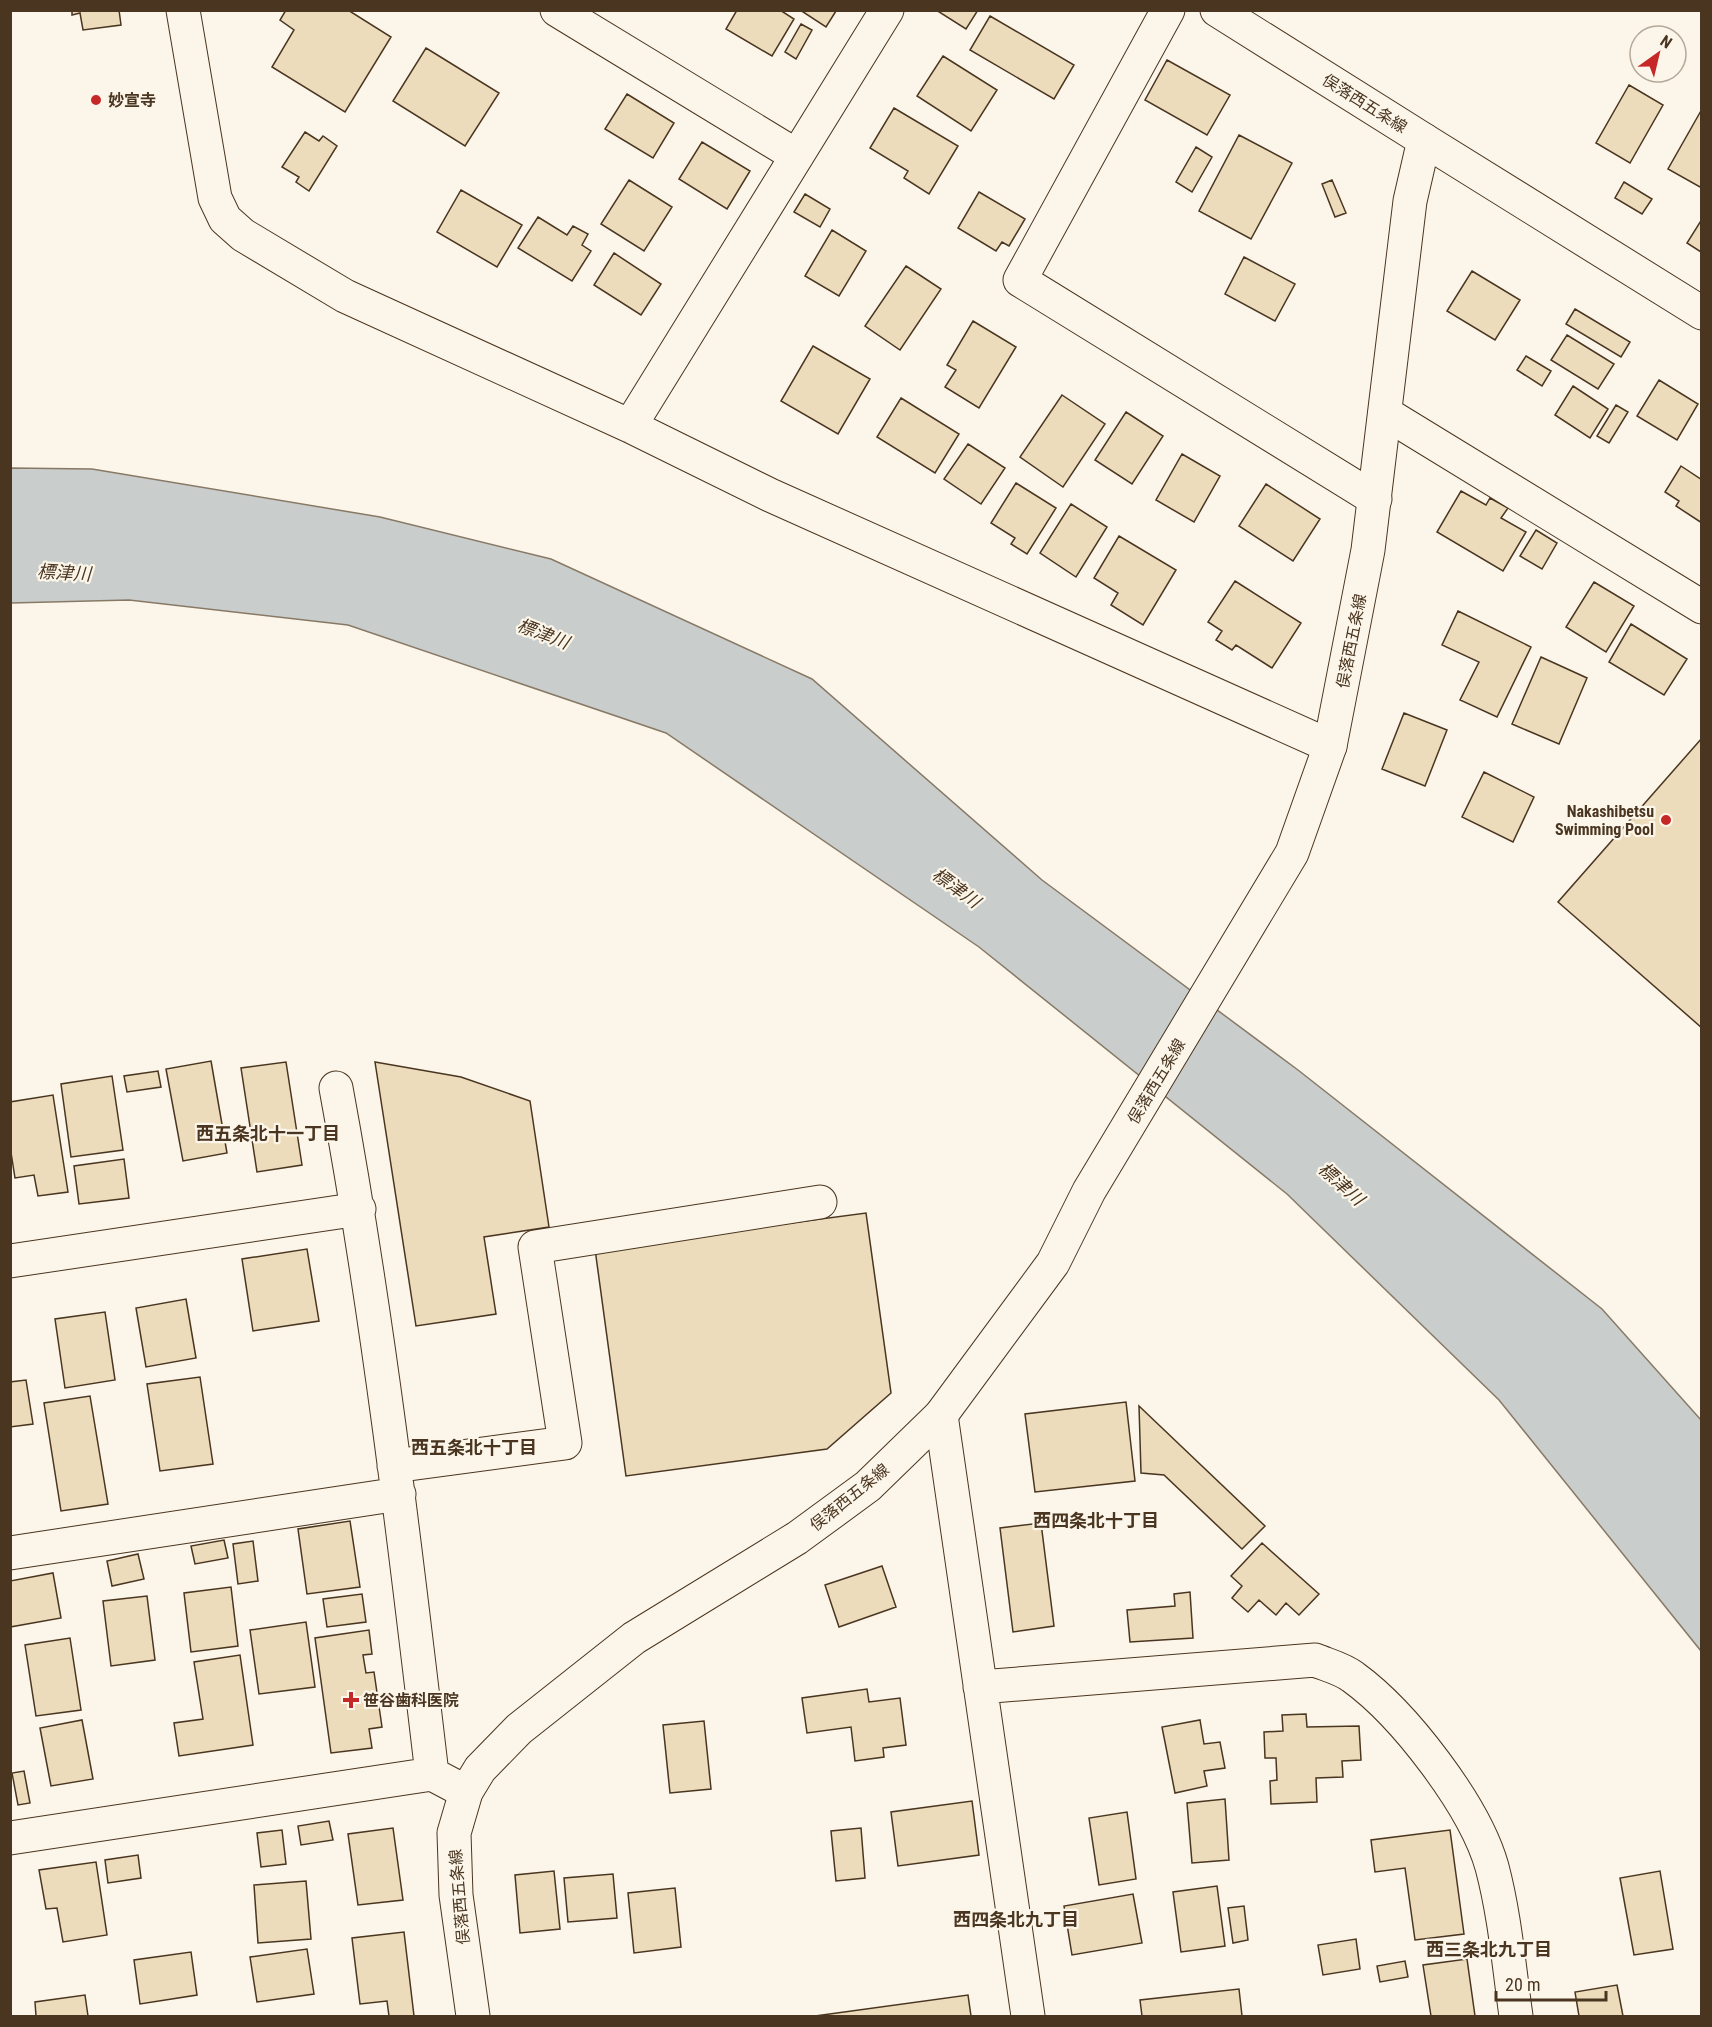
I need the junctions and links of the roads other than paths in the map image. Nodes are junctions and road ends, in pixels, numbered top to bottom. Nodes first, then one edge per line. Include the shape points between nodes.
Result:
1 (183, 10) edge
2 (556, 10) edge
3 (888, 10) edge
4 (1168, 10) edge
5 (1217, 10) edge
6 (1424, 140) junction
7 (797, 156) junction
8 (1701, 314) edge
9 (1385, 413) junction
10 (630, 426) junction
11 (1375, 499) junction
12 (1701, 607) edge
13 (1330, 746) junction
14 (336, 1088) dead end
15 (820, 1203) dead end
16 (359, 1209) junction
17 (10, 1262) edge
18 (940, 1415) junction
19 (396, 1480) junction
20 (10, 1553) edge
21 (980, 1687) junction
22 (432, 1774) junction
23 (466, 1792) junction
24 (10, 1838) edge
25 (473, 2016) edge
26 (1028, 2016) edge
27 (1516, 2016) edge

1 - 10 street via 215,198 225,219 273,254 345,296
2 - 7 street
3 - 7 street
4 - 11 street via 1020,280
5 - 6 street, 俣落西五条線
6 - 8 street
6 - 9 street, 俣落西五条線 via 1410,201
7 - 10 street
9 - 11 street, 俣落西五条線
9 - 12 street
10 - 13 street via 770,495
11 - 13 street, 俣落西五条線
13 - 18 street, 俣落西五条線 via 1292,853 1235,951 1089,1191 1053,1263
14 - 16 street
15 - 19 street via 535,1247 565,1443
16 - 17 street
16 - 19 street
18 - 21 street
18 - 23 street, 俣落西五条線 via 868,1486 797,1538 634,1638 519,1729 480,1769
19 - 20 street
19 - 22 street
21 - 26 street
21 - 27 street via 1315,1660 1352,1676 1389,1710 1460,1797 1491,1865
22 - 23 street
22 - 24 street
23 - 25 street, 俣落西五条線 via 454,1833 456,1895

